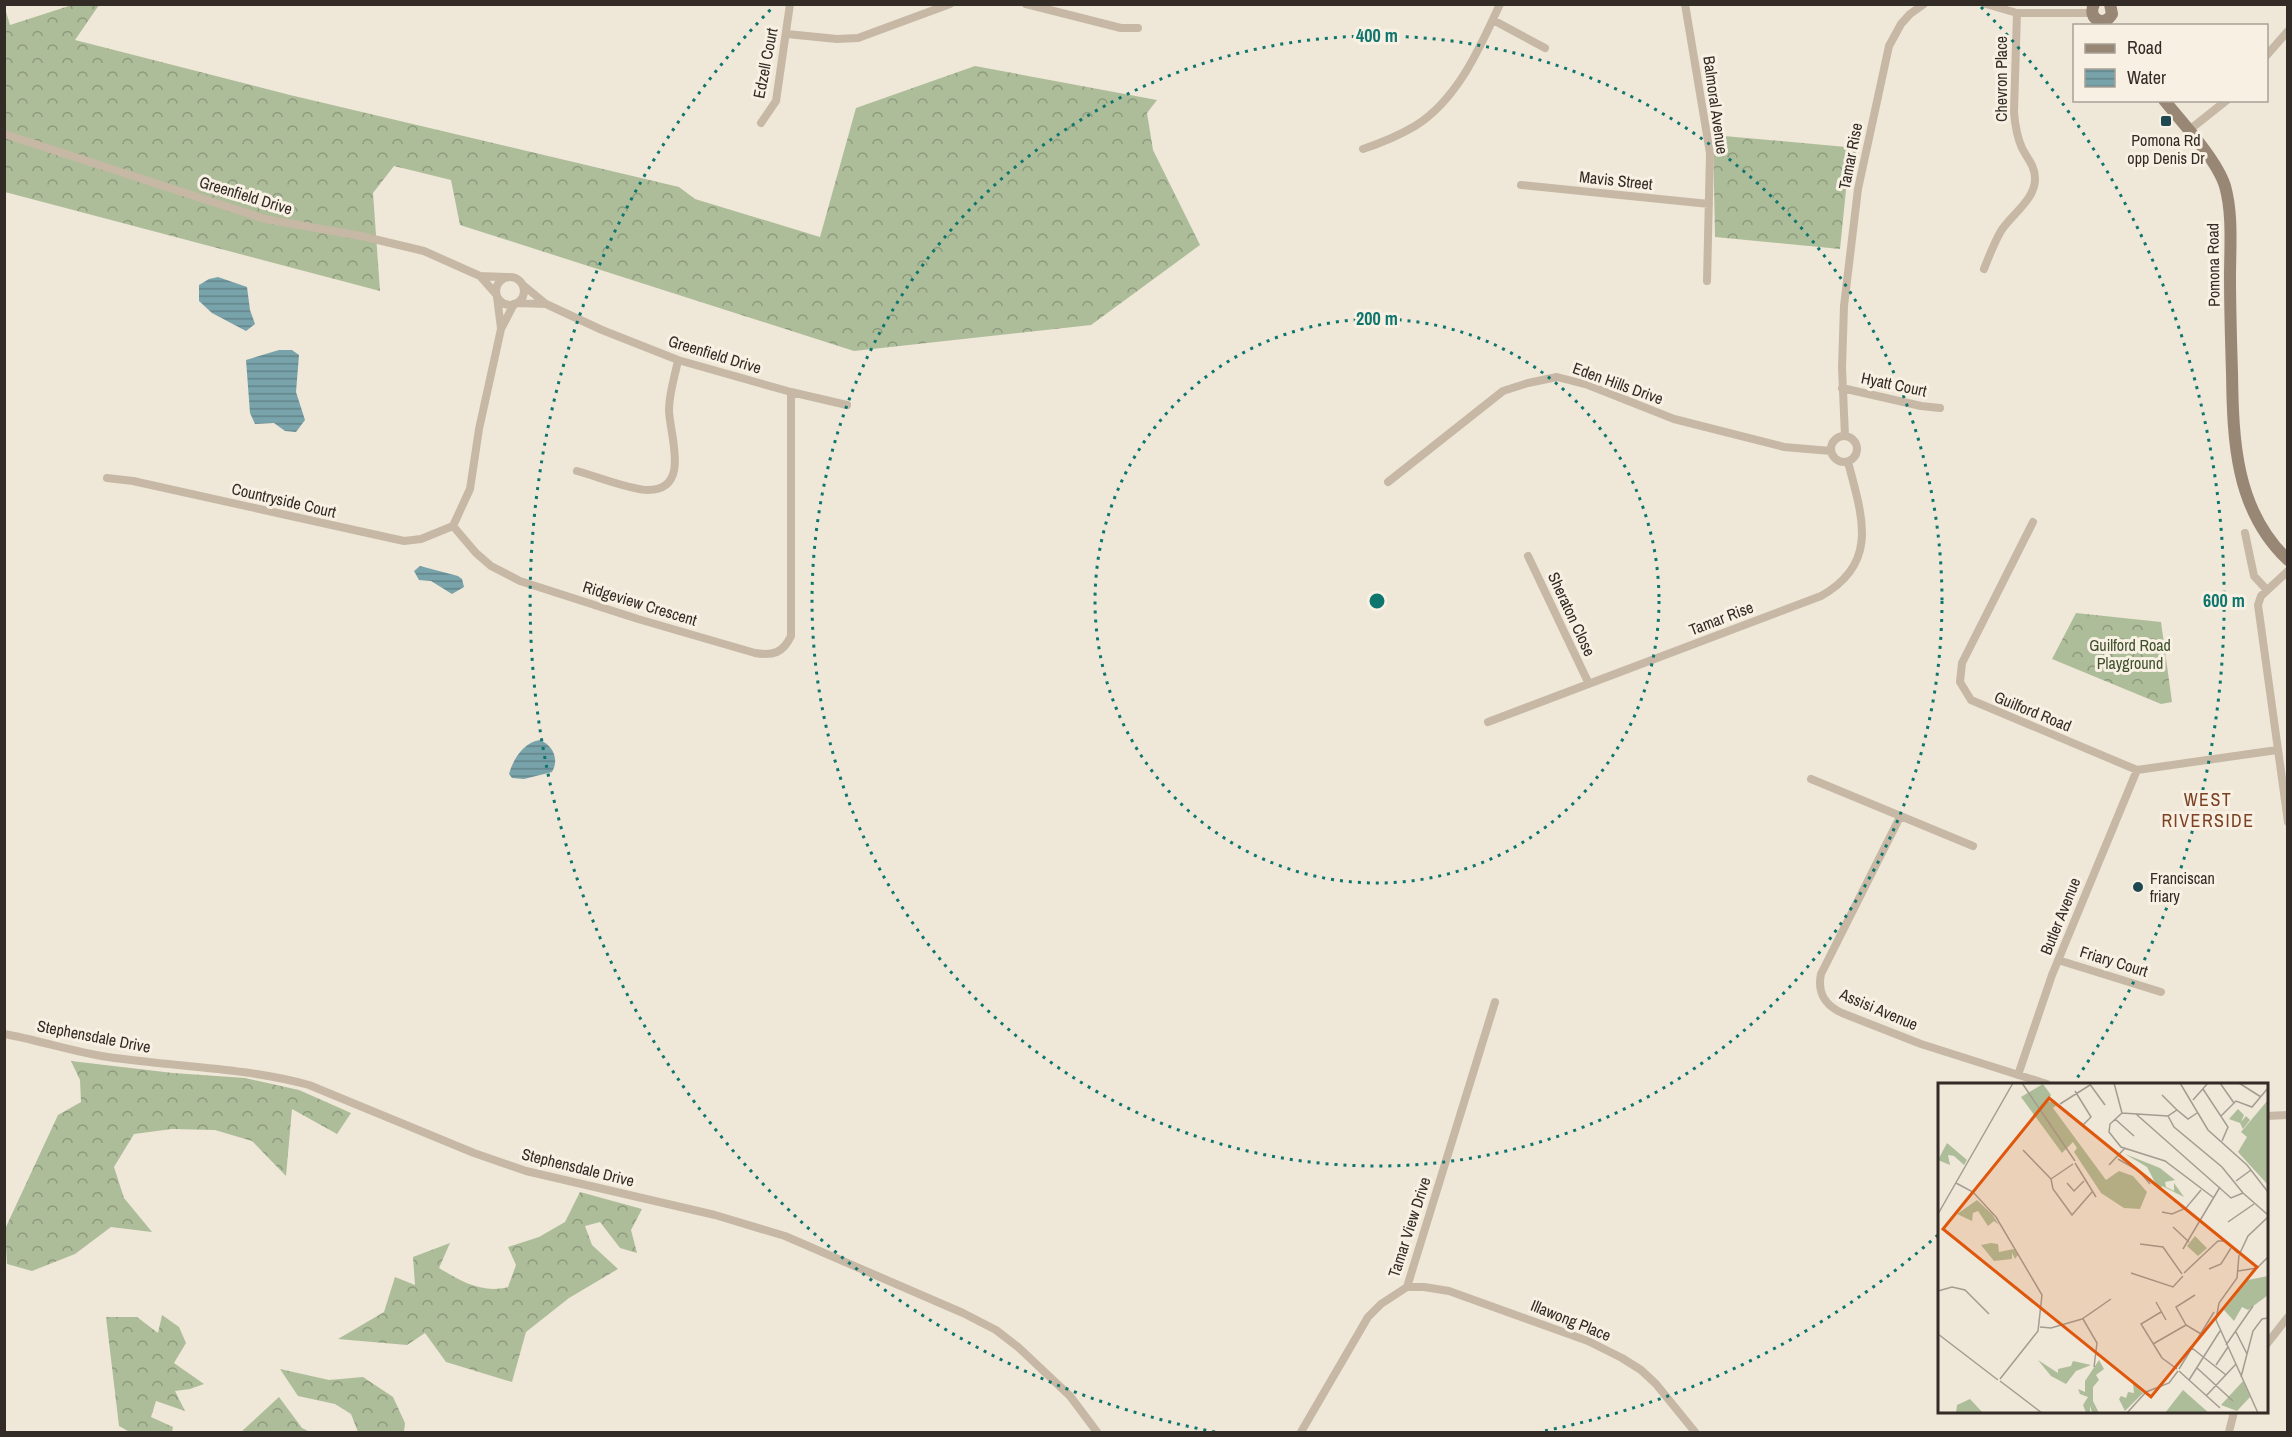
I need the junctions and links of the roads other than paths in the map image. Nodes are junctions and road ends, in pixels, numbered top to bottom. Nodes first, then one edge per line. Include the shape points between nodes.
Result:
1 (790, 4) edge
2 (950, 4) edge
3 (1026, 4) edge
4 (1500, 4) edge
5 (1685, 4) edge
6 (1924, 4) edge
7 (1986, 4) edge
8 (2110, 4) edge
9 (2093, 9) edge
10 (2017, 13) junction
11 (1492, 20) junction
12 (2108, 23) edge
13 (1138, 28) dead end
14 (2288, 31) edge
15 (787, 34) junction
16 (1545, 48) dead end
17 (2268, 54) edge
18 (2166, 102) edge
19 (2224, 102) edge
20 (760, 123) dead end
21 (2188, 131) junction
22 (4, 134) edge
23 (1363, 149) dead end
24 (1521, 185) dead end
25 (1709, 204) junction
26 (1984, 269) dead end
27 (480, 276) junction
28 (508, 277) junction
29 (1707, 281) dead end
30 (523, 285) junction
31 (497, 295) junction
32 (516, 304) junction
33 (546, 304) junction
34 (501, 328) junction
35 (678, 360) junction
36 (1842, 388) junction
37 (791, 392) junction
38 (847, 405) dead end
39 (1940, 408) dead end
40 (1845, 436) junction
41 (1831, 451) junction
42 (1848, 462) junction
43 (577, 471) dead end
44 (107, 478) dead end
45 (1388, 482) dead end
46 (2033, 522) dead end
47 (453, 526) junction
48 (2245, 533) dead end
49 (1528, 556) dead end
50 (2288, 561) edge
51 (2288, 571) edge
52 (2267, 590) junction
53 (1589, 684) junction
54 (1488, 722) dead end
55 (2277, 750) junction
56 (2137, 771) junction
57 (1811, 778) dead end
58 (1900, 817) junction
59 (2288, 822) edge
60 (1974, 846) dead end
61 (2058, 960) junction
62 (2161, 992) dead end
63 (1495, 1002) dead end
64 (4, 1034) edge
65 (2018, 1075) junction
66 (2044, 1083) edge
67 (2288, 1115) edge
68 (2268, 1116) edge
69 (1407, 1287) junction
70 (2288, 1317) edge
71 (2268, 1342) edge
72 (2234, 1413) edge
73 (1097, 1432) edge
74 (1301, 1432) edge
75 (1695, 1432) edge
76 (2229, 1432) edge

1 - 15 street, Edzell Court
2 - 15 street via 858,38
3 - 13 street via 1120,28
4 - 11 street
5 - 25 street, Balmoral Avenue via 1710,153
6 - 36 street, Tamar Rise via 1894,34 1883,69 1850,247
7 - 10 street
8 - 12 street via 2112,14
9 - 10 street
9 - 12 street via 2097,21
10 - 26 street, Chevron Place via 2015,128 2035,178 2033,190 2001,231
11 - 16 street
11 - 23 street via 1482,44 1439,107 1416,125
14 - 17 street
15 - 20 street, Edzell Court via 776,101
18 - 21 street, Pomona Road
19 - 21 street
21 - 50 street, Pomona Road via 2221,175 2227,195 2235,448 2244,488 2257,518
22 - 27 street, Greenfield Drive via 265,219 424,251
24 - 25 street, Mavis Street
25 - 29 street, Balmoral Avenue
27 - 28 street, Greenfield Drive
27 - 31 street, Greenfield Drive
28 - 30 street
28 - 31 street via 498,285
30 - 32 street via 524,293
30 - 33 street, Greenfield Drive
31 - 32 street via 503,303
31 - 34 street
32 - 33 street, Greenfield Drive
32 - 34 street
33 - 35 street, Greenfield Drive
34 - 47 street via 470,489
35 - 37 street, Greenfield Drive
35 - 43 street via 669,412 676,457 667,483 649,490
36 - 39 street, Hyatt Court
36 - 40 street, Tamar Rise
37 - 38 street, Greenfield Drive
37 - 47 street, Ridgeview Crescent via 791,636 777,653 755,653 520,581 476,554
40 - 41 street via 1834,440
40 - 42 street via 1857,446 1857,454
41 - 42 street via 1835,459
41 - 45 street, Eden Hills Drive via 1784,447 1674,419 1557,377 1503,391
42 - 53 street, Tamar Rise via 1863,535 1861,553 1836,587
44 - 47 street, Countryside Court via 404,541 421,540
46 - 56 street, Guilford Road via 1962,663 1960,682 1971,700 1984,707
48 - 52 street via 2254,576
49 - 53 street, Sheraton Close
51 - 52 street
52 - 55 street via 2258,605
53 - 54 street, Tamar Rise
55 - 56 street
55 - 59 street
56 - 61 street, Butler Avenue
57 - 58 street
58 - 60 street
58 - 65 street, Assisi Avenue via 1821,974 1823,998 1842,1013
61 - 62 street, Friary Court
61 - 65 street, Butler Avenue
63 - 69 street, Tamar View Drive
64 - 73 street, Stephensdale Drive via 108,1057 285,1078 526,1171 715,1215 785,1236 963,1312 996,1330 1070,1396
65 - 66 street, Assisi Avenue
67 - 68 street
69 - 74 street, Tamar View Drive via 1368,1317
69 - 75 street, Illawong Place via 1449,1291 1588,1341 1622,1358 1656,1384
70 - 71 street
72 - 76 street

